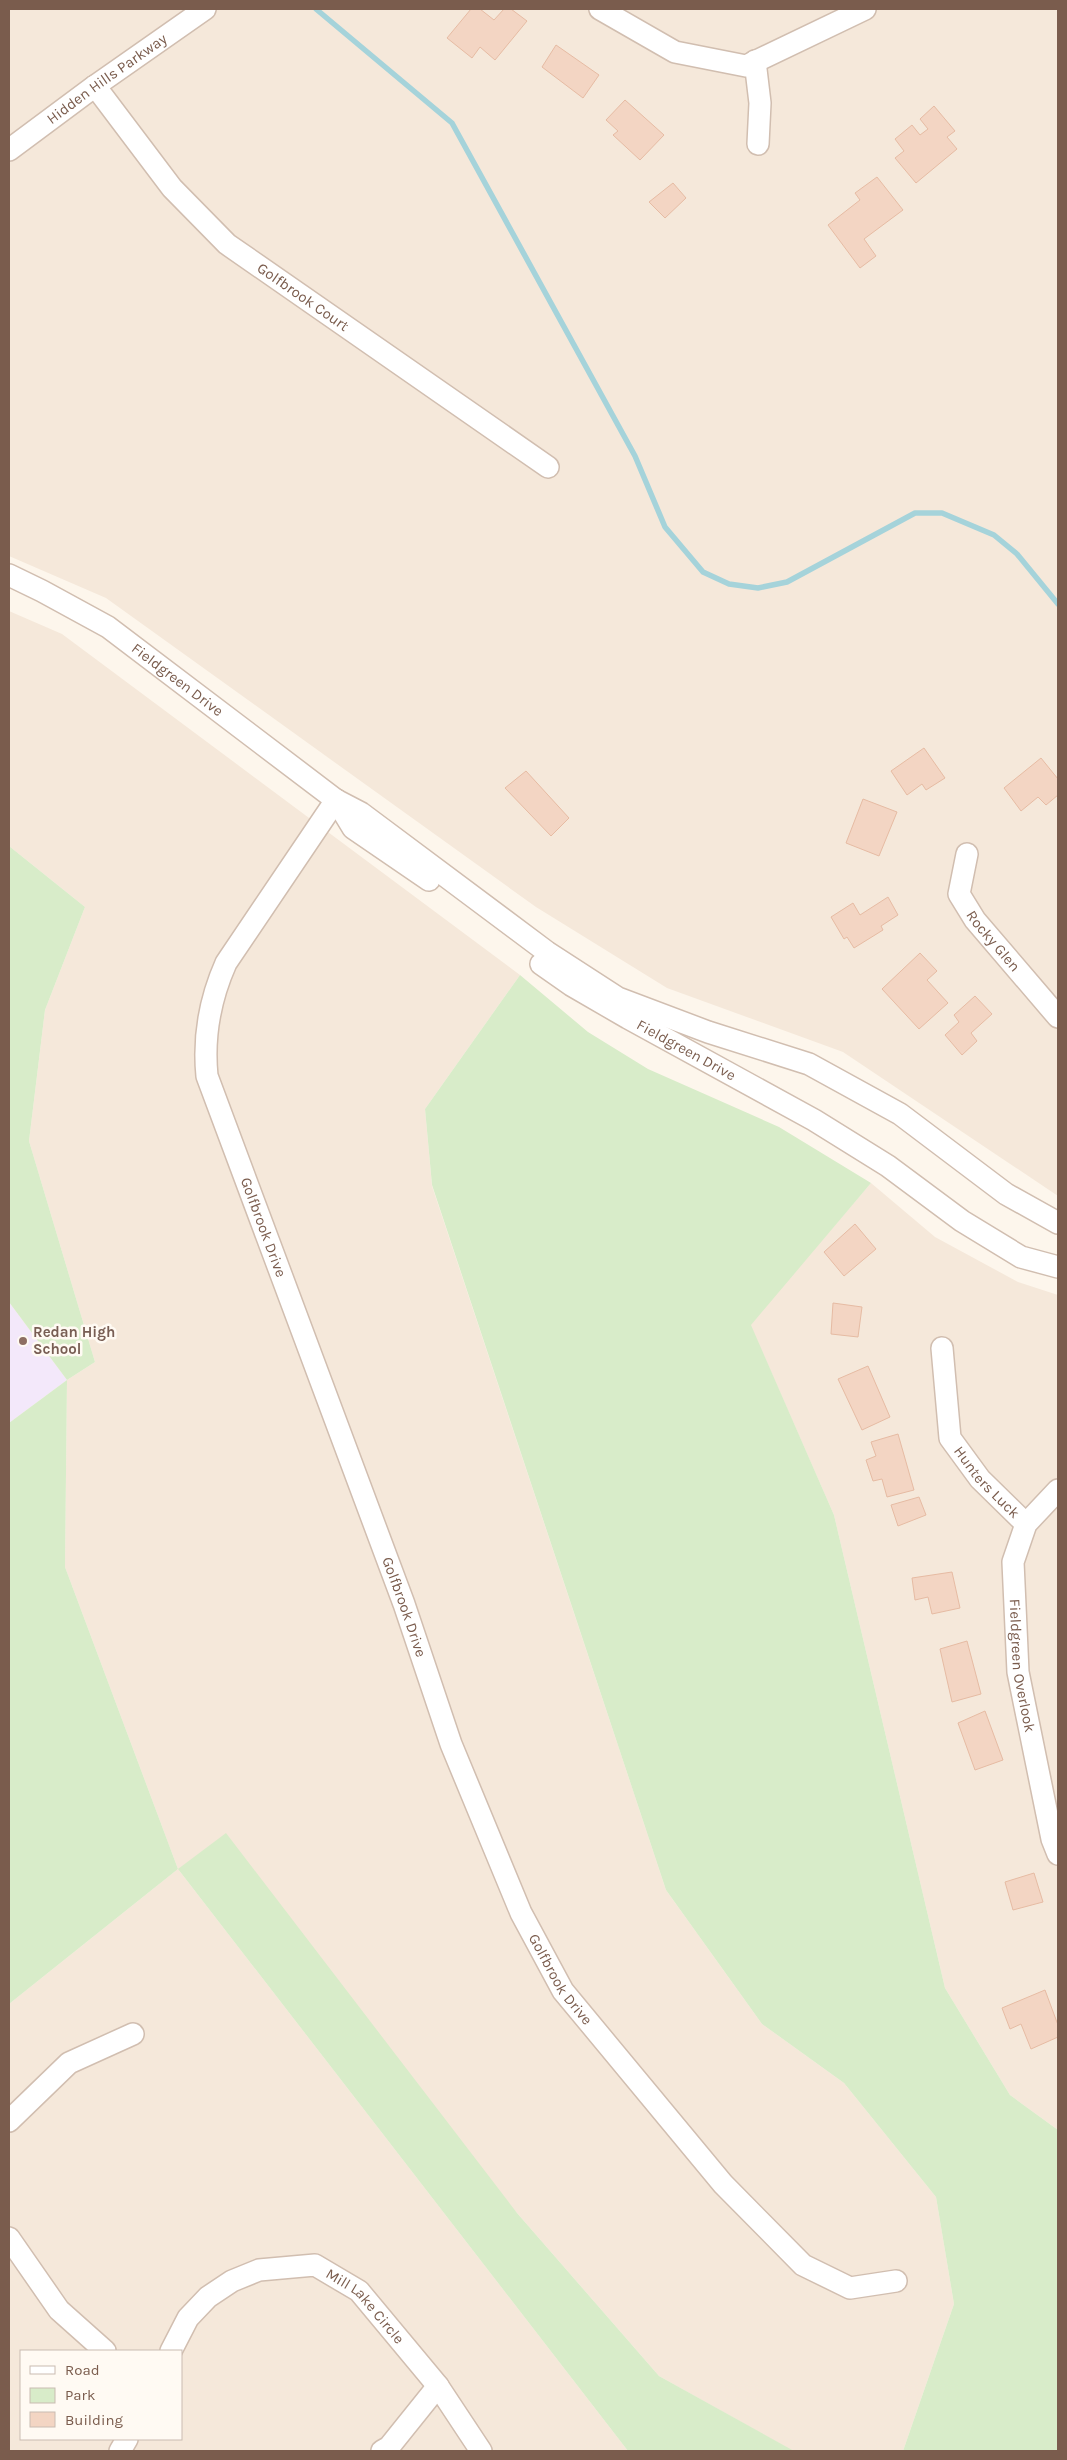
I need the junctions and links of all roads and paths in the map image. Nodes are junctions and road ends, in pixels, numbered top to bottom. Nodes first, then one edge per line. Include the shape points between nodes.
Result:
1 (205, 9) edge
2 (600, 9) edge
3 (865, 9) edge
4 (755, 61) junction
5 (95, 86) junction
6 (758, 144) dead end
7 (9, 150) edge
8 (548, 467) dead end
9 (9, 575) edge
10 (336, 800) junction
11 (967, 854) dead end
12 (1058, 1017) edge
13 (1058, 1222) edge
14 (1058, 1267) edge
15 (942, 1348) dead end
16 (1058, 1490) edge
17 (1026, 1524) junction
18 (1058, 1854) edge
19 (133, 2034) dead end
20 (9, 2121) edge
21 (9, 2238) edge
22 (896, 2281) dead end
23 (104, 2350) edge
24 (172, 2350) edge
25 (438, 2386) junction
26 (126, 2440) edge
27 (120, 2451) edge
28 (382, 2451) edge
29 (481, 2451) edge

1 - 5 street, Hidden Hills Parkway
2 - 4 street via 675,52 746,66
3 - 4 street
4 - 6 street via 760,103
5 - 7 street, Hidden Hills Parkway
5 - 8 street, Golfbrook Court via 172,188 227,244
9 - 10 street, Fieldgreen Drive via 108,627
10 - 13 street, Fieldgreen Drive via 362,813 548,952 618,998 708,1032 809,1064 900,1114 1006,1194
10 - 14 street, Fieldgreen Drive via 352,828 571,985 814,1120 888,1166 962,1221 1021,1256
10 - 22 street, Golfbrook Drive via 226,963 214,989 204,1047 207,1076 404,1604 451,1744 521,1913 563,1991 710,2169 803,2265 850,2288
11 - 12 street, Rocky Glen via 959,894 975,920
15 - 17 street, Hunters Luck via 950,1438 980,1479
16 - 17 street, Fieldgreen Overlook
17 - 18 street, Fieldgreen Overlook via 1013,1562 1018,1672 1052,1839
19 - 20 street via 68,2064
21 - 23 street via 59,2310
24 - 25 street, Mill Lake Circle via 188,2318 208,2297 232,2281 259,2270 315,2265 360,2292
25 - 28 street via 389,2447
25 - 29 street, Mill Lake Circle
26 - 27 street

